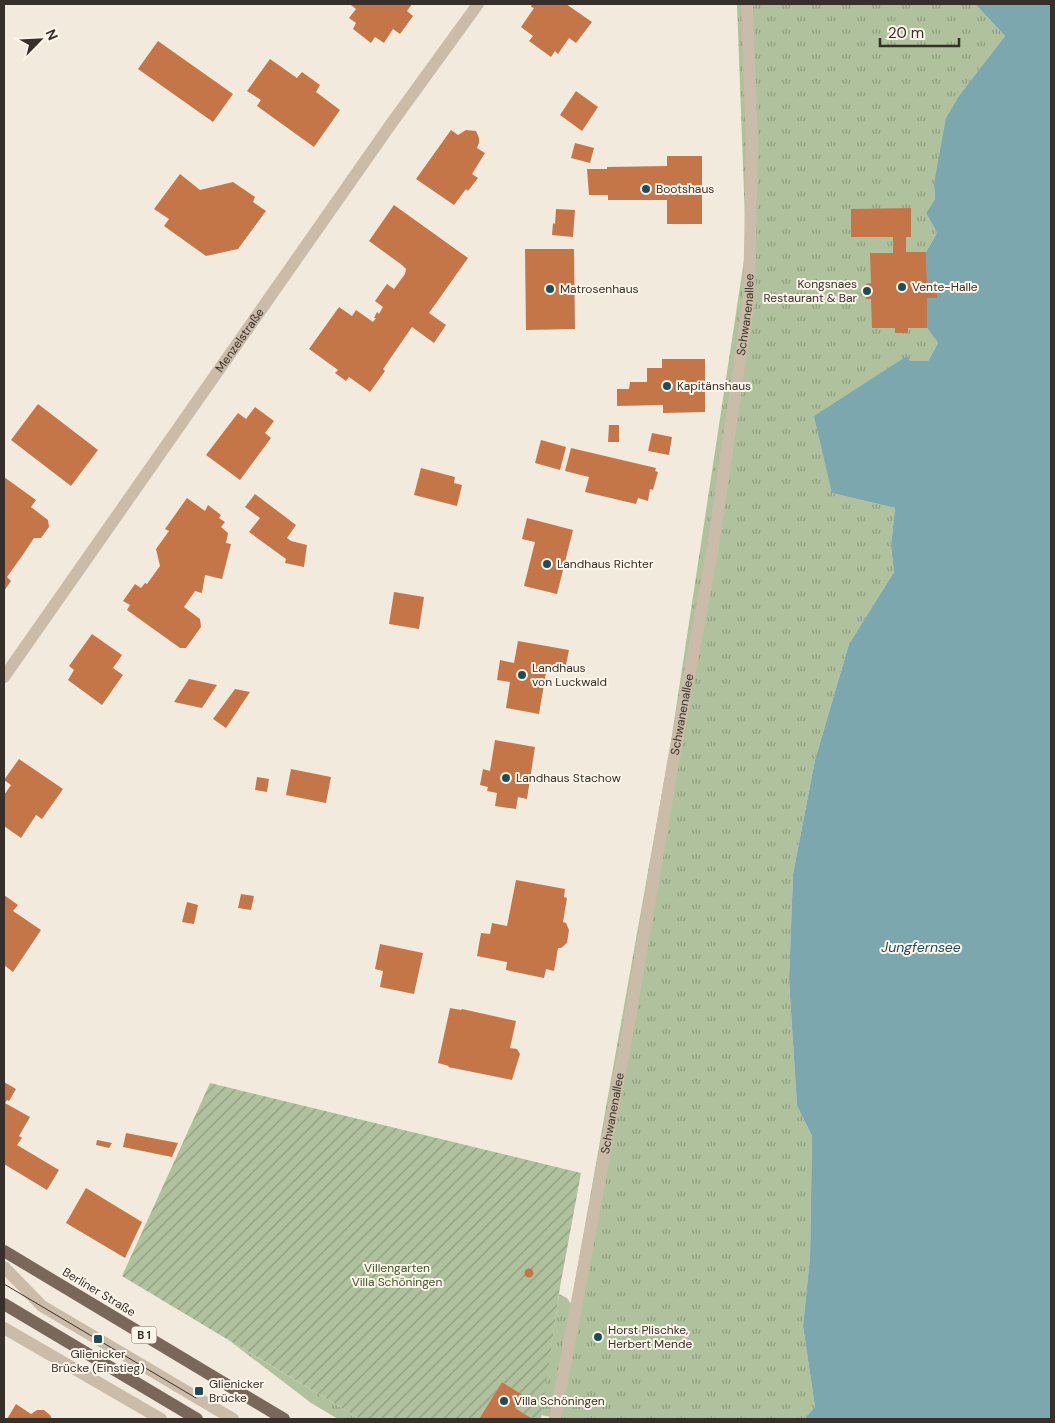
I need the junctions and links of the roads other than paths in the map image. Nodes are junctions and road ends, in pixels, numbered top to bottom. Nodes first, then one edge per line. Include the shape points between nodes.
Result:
1 (478, 4) edge
2 (747, 4) edge
3 (4, 677) edge
4 (4, 1251) edge
5 (4, 1267) edge
6 (4, 1304) edge
7 (4, 1328) edge
8 (161, 1419) edge
9 (197, 1419) edge
10 (233, 1419) edge
11 (284, 1419) edge
12 (555, 1419) edge

1 - 3 street, Menzelstraße
2 - 12 street, Schwanenallee via 752,145 749,300 712,553
4 - 11 main road, Berliner Straße / B 1
5 - 10 street via 42,1306
6 - 9 main road
7 - 8 street

